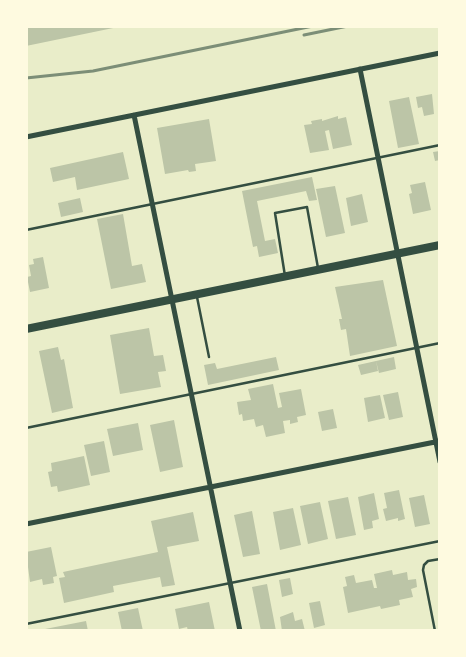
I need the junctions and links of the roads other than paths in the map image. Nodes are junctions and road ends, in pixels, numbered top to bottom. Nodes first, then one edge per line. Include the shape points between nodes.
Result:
1 (440, 53) edge
2 (360, 69) junction
3 (134, 115) junction
4 (26, 137) edge
5 (440, 145) edge
6 (378, 158) junction
7 (152, 204) junction
8 (26, 230) edge
9 (440, 245) edge
10 (397, 254) junction
11 (318, 270) junction
12 (285, 277) junction
13 (197, 295) junction
14 (172, 300) junction
15 (26, 330) edge
16 (440, 343) edge
17 (416, 348) junction
18 (209, 357) dead end
19 (192, 394) junction
20 (26, 428) edge
21 (438, 441) edge
22 (440, 462) edge
23 (212, 487) junction
24 (26, 524) edge
25 (440, 541) edge
26 (440, 559) edge
27 (229, 582) junction
28 (26, 624) edge
29 (240, 631) edge
30 (435, 631) edge

1 - 2 street
2 - 3 street
2 - 6 street
3 - 4 street
3 - 7 street
5 - 6 lane
6 - 7 lane
6 - 10 street
7 - 8 lane
7 - 14 street
9 - 10 main road
10 - 11 main road
10 - 17 street
11 - 12 main road
11 - 12 lane via 307,207 274,213
12 - 13 main road
13 - 14 main road
13 - 18 lane
14 - 15 main road
14 - 19 street
16 - 17 lane
17 - 19 lane
17 - 21 street
19 - 20 lane
19 - 23 street
21 - 22 street
21 - 23 street
23 - 24 street
23 - 27 street
25 - 27 lane
26 - 30 lane via 428,561 423,570
27 - 28 lane
27 - 29 street

